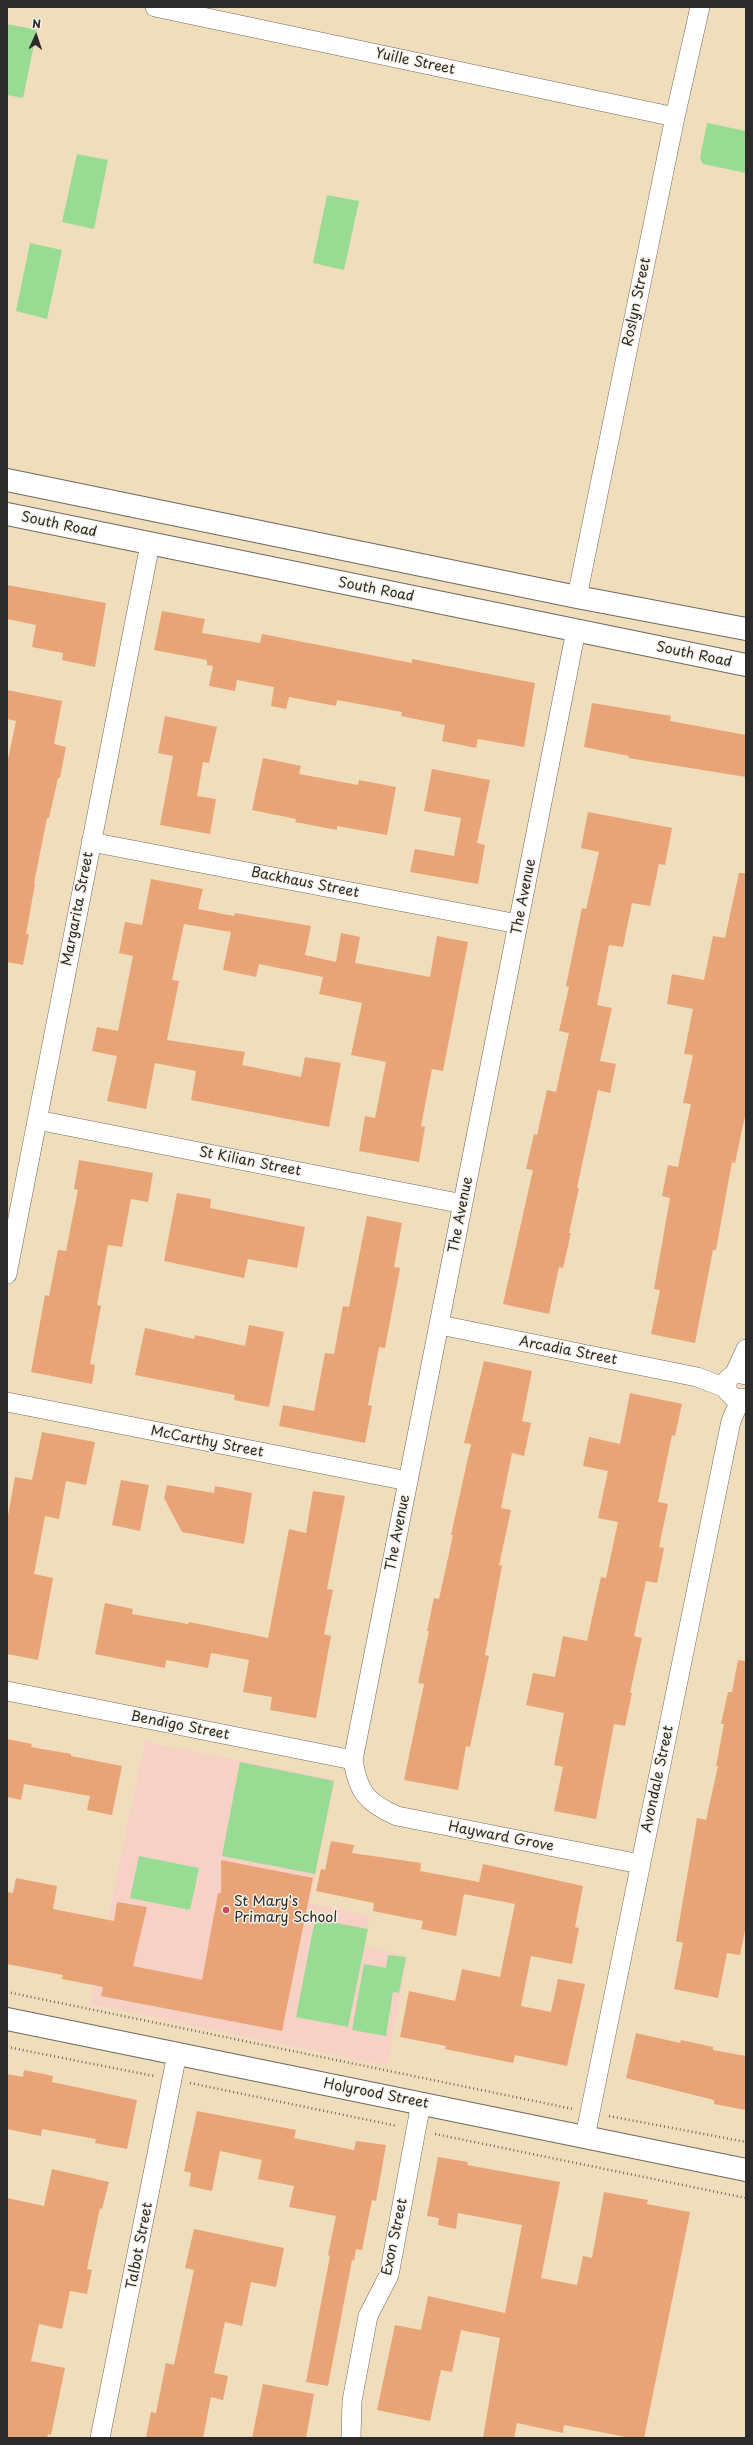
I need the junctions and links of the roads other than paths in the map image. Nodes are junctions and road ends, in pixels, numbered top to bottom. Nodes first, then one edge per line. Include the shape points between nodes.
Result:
1 (155, 7) edge
2 (700, 7) edge
3 (675, 117) junction
4 (7, 480) edge
5 (157, 511) junction
6 (7, 514) edge
7 (150, 544) junction
8 (577, 597) junction
9 (746, 629) edge
10 (576, 630) junction
11 (746, 665) edge
12 (91, 842) junction
13 (518, 924) junction
14 (37, 1120) junction
15 (463, 1204) junction
16 (7, 1274) edge
17 (440, 1325) junction
18 (746, 1349) edge
19 (736, 1386) edge
20 (7, 1402) edge
21 (408, 1481) junction
22 (7, 1691) edge
23 (353, 1760) junction
24 (366, 1797) joint
25 (640, 1864) junction
26 (7, 2019) edge
27 (177, 2054) junction
28 (421, 2103) junction
29 (585, 2137) junction
30 (746, 2170) edge
31 (100, 2438) edge
32 (351, 2438) edge

1 - 3 street, Yuille Street
2 - 3 street, Roslyn Street
3 - 8 street, Roslyn Street
4 - 5 main road
5 - 7 main road
5 - 8 main road
6 - 7 main road, South Road
7 - 10 main road, South Road
7 - 12 street, Margarita Street
8 - 9 main road
8 - 10 main road
10 - 11 main road, South Road
10 - 13 street, The Avenue
12 - 13 street, Backhaus Street
12 - 14 street, Margarita Street
13 - 15 street, The Avenue
14 - 15 street, St Kilian Street
14 - 16 street, Margarita Street
15 - 17 street, The Avenue
17 - 19 street, Arcadia Street
17 - 21 street, The Avenue
18 - 19 street, Avondale Street
19 - 25 street, Avondale Street
20 - 21 street, McCarthy Street
21 - 23 street, The Avenue
22 - 23 street, Bendigo Street
23 - 24 street, The Avenue via 356,1781
24 - 25 street, Hayward Grove via 379,1808 397,1816
25 - 29 street, Avondale Street
26 - 27 main road, Holyrood Street
27 - 28 main road, Holyrood Street
27 - 31 street, Talbot Street
28 - 29 main road, Holyrood Street
28 - 32 street, Exon Street via 389,2275 368,2316 352,2401
29 - 30 main road, Holyrood Street

